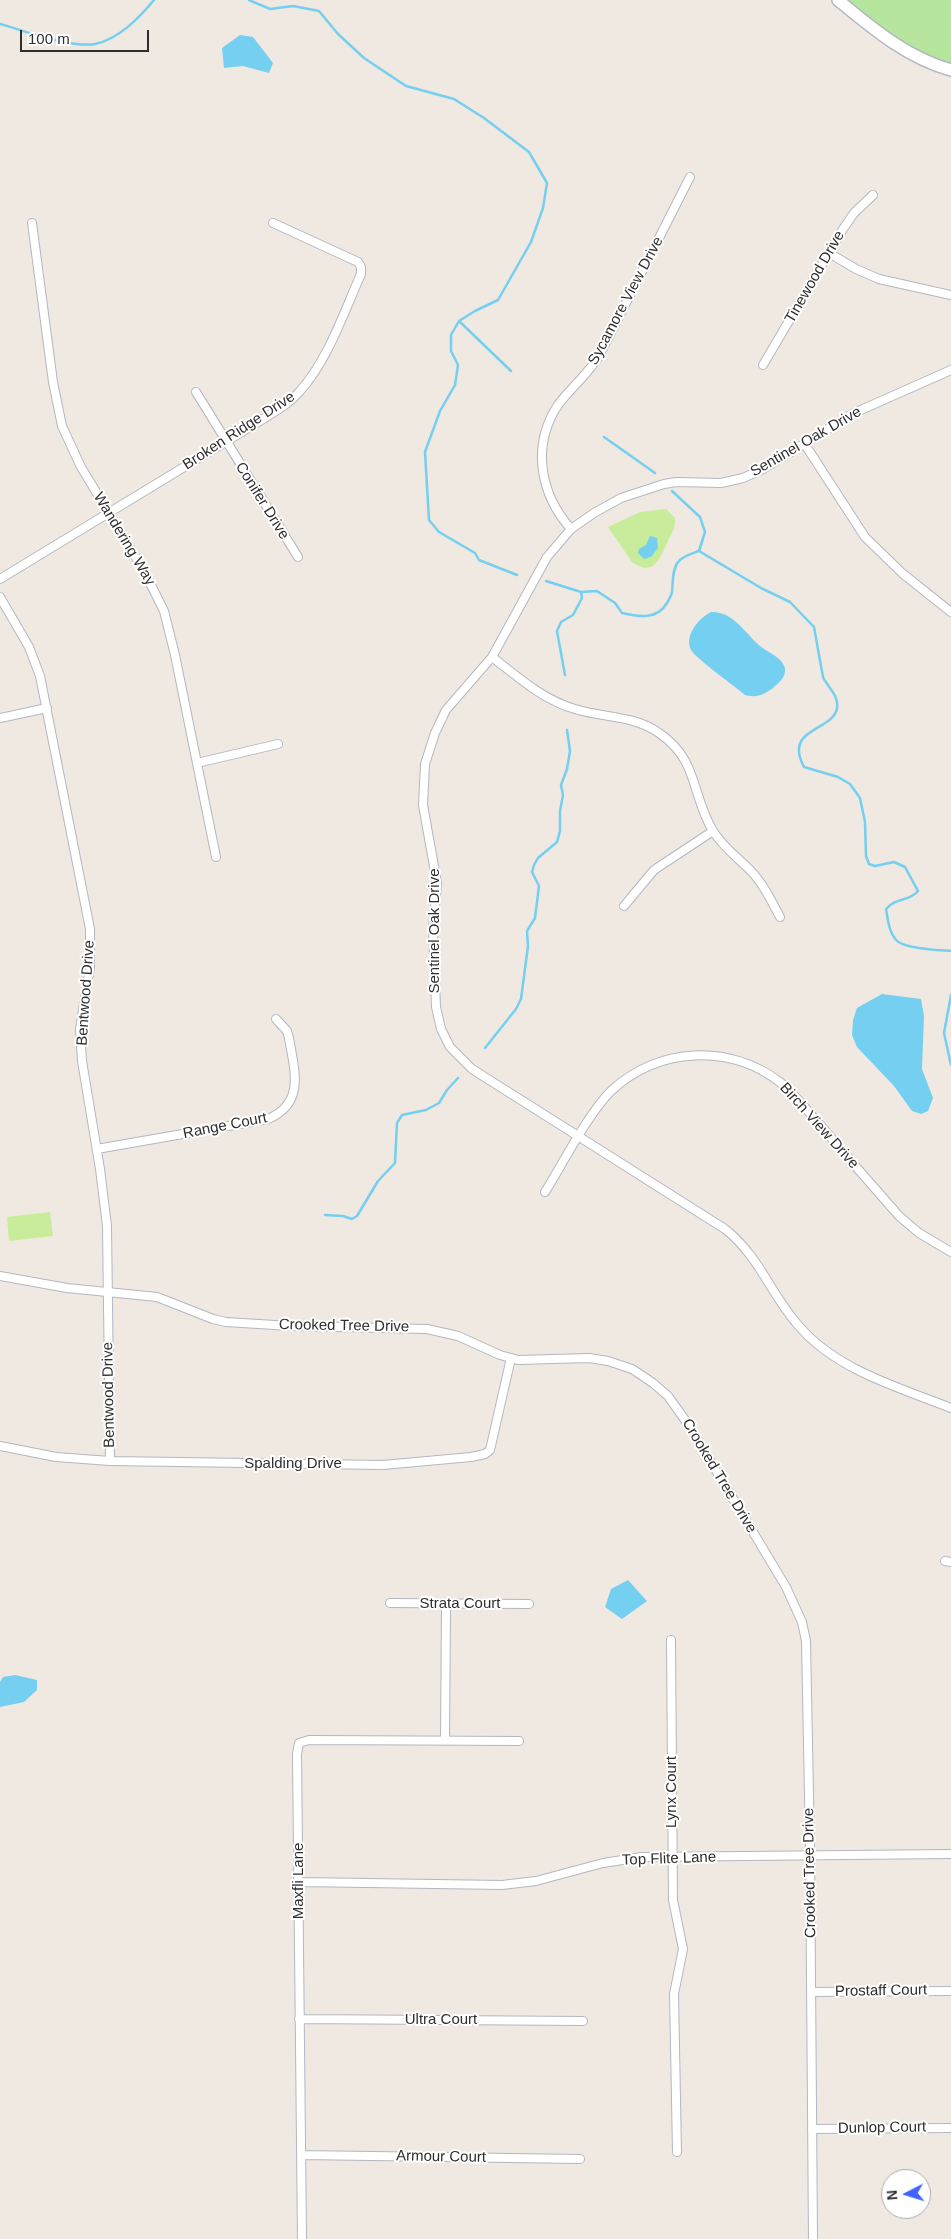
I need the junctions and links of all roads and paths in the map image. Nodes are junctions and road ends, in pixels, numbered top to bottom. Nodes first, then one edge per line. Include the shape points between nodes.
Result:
1 (838, 0) edge
2 (951, 70) edge
3 (690, 177) dead end
4 (874, 195) dead end
5 (32, 223) dead end
6 (274, 223) dead end
7 (829, 253) junction
8 (951, 295) edge
9 (763, 365) dead end
10 (951, 370) edge
11 (196, 392) dead end
12 (225, 442) junction
13 (804, 443) junction
14 (108, 514) junction
15 (571, 529) junction
16 (298, 557) dead end
17 (0, 579) edge
18 (0, 597) edge
19 (951, 612) edge
20 (492, 657) junction
21 (47, 708) junction
22 (0, 718) edge
23 (278, 744) dead end
24 (197, 763) junction
25 (713, 831) junction
26 (216, 857) dead end
27 (624, 906) dead end
28 (780, 917) dead end
29 (276, 1019) dead end
30 (580, 1136) junction
31 (97, 1149) junction
32 (545, 1192) dead end
33 (951, 1252) edge
34 (0, 1276) edge
35 (108, 1292) junction
36 (511, 1358) junction
37 (951, 1408) edge
38 (0, 1446) edge
39 (110, 1461) junction
40 (390, 1603) dead end
41 (529, 1604) dead end
42 (446, 1605) junction
43 (671, 1640) dead end
44 (445, 1740) junction
45 (519, 1742) dead end
46 (951, 1854) edge
47 (810, 1856) junction
48 (672, 1857) junction
49 (300, 1882) junction
50 (951, 1990) edge
51 (811, 1992) junction
52 (299, 2019) junction
53 (583, 2021) dead end
54 (951, 2128) edge
55 (812, 2129) junction
56 (677, 2152) dead end
57 (302, 2155) junction
58 (580, 2159) dead end
59 (302, 2239) edge
60 (813, 2239) edge

1 - 2 street via 896,45 930,64
3 - 15 street, Sycamore View Drive via 600,354 588,373 559,404 546,431 542,457 545,484 554,507
4 - 7 street, Tinewood Drive via 854,212
5 - 14 street, Wandering Way via 57,408 72,450
6 - 12 street, Broken Ridge Drive via 358,262 361,274 311,378 284,405
7 - 8 street via 879,279
7 - 9 street, Tinewood Drive
10 - 13 street, Sentinel Oak Drive via 854,413
11 - 12 street, Conifer Drive
12 - 14 street, Broken Ridge Drive
12 - 16 street, Conifer Drive
13 - 15 street, Sentinel Oak Drive via 763,470 732,482 676,482 634,493 606,506
13 - 19 street via 865,537 902,573
14 - 17 street, Broken Ridge Drive
14 - 24 street, Wandering Way via 144,571 164,612
15 - 20 street, Sentinel Oak Drive via 547,556
18 - 21 street, Bentwood Drive via 34,658
20 - 25 street via 558,703 634,721 672,742 693,776
20 - 30 street, Sentinel Oak Drive via 446,710 425,764 423,805 437,883 433,928 436,1012 445,1039 464,1062
21 - 22 street
21 - 31 street, Bentwood Drive via 90,929 90,967 80,1029 82,1061
23 - 24 street
24 - 26 street, Wandering Way
25 - 27 street via 654,870
25 - 28 street via 760,880
29 - 31 street, Range Court via 287,1031 295,1077 292,1097 280,1113 268,1119
30 - 32 street, Birch View Drive
30 - 33 street, Birch View Drive via 611,1092 650,1065 694,1055 741,1061 782,1084 899,1216 919,1233
30 - 37 street, Sentinel Oak Drive via 699,1210 736,1238 758,1264 798,1325 822,1348 846,1364
31 - 35 street, Bentwood Drive via 106,1218
34 - 35 street, Crooked Tree Drive
35 - 36 street, Crooked Tree Drive via 157,1297 213,1320 239,1324 427,1328 458,1336
35 - 39 street, Bentwood Drive
36 - 39 street, Spalding Drive via 494,1438 485,1454 383,1465
36 - 47 street, Crooked Tree Drive via 537,1361 589,1358 632,1369 668,1396 690,1427 786,1587 802,1622 807,1660
38 - 39 street, Spalding Drive via 56,1457
40 - 42 street, Strata Court
41 - 42 street, Strata Court
42 - 44 street
43 - 48 street, Lynx Court
44 - 45 street, Maxfli Lane
44 - 49 street, Maxfli Lane via 309,1740 299,1744
46 - 47 street, Top Flite Lane
47 - 48 street, Top Flite Lane
47 - 51 street, Crooked Tree Drive
48 - 49 street, Top Flite Lane via 623,1859 536,1881 502,1885
48 - 56 street, Lynx Court via 674,1910 683,1949 674,1994
49 - 52 street, Maxfli Lane
50 - 51 street, Prostaff Court
51 - 55 street, Crooked Tree Drive
52 - 53 street, Ultra Court
52 - 57 street, Maxfli Lane
54 - 55 street, Dunlop Court
55 - 60 street, Crooked Tree Drive
57 - 58 street, Armour Court
57 - 59 street, Maxfli Lane

